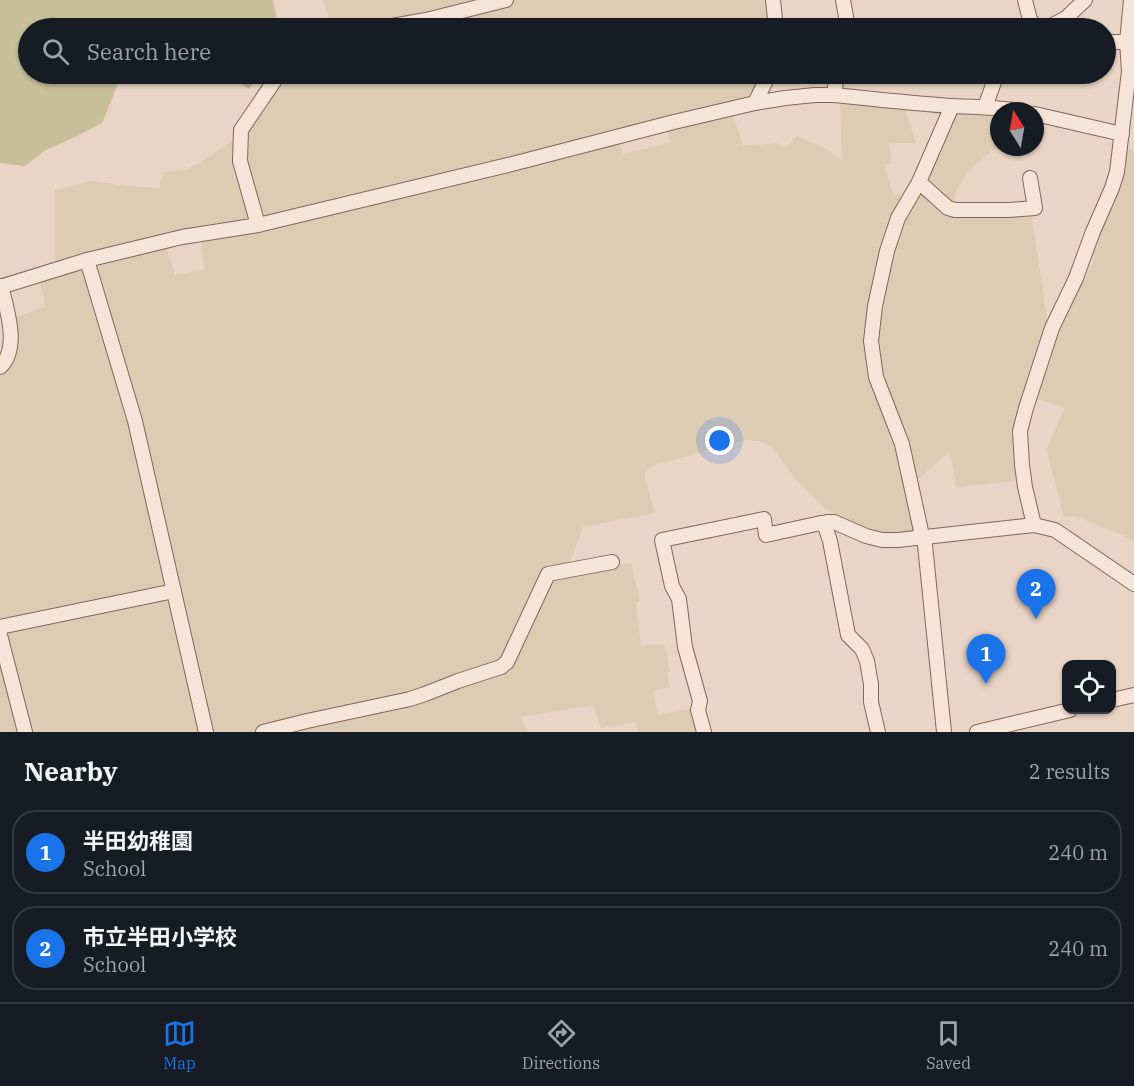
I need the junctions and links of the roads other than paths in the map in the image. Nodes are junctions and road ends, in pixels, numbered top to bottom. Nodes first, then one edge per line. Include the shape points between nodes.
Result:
1 (506, 0) edge
2 (773, 0) edge
3 (843, 0) edge
4 (1025, 0) edge
5 (1085, 0) edge
6 (1131, 0) edge
7 (437, 18) edge
8 (775, 18) edge
9 (846, 18) edge
10 (1030, 18) edge
11 (1066, 18) edge
12 (1129, 47) edge
13 (272, 84) edge
14 (764, 84) edge
15 (836, 84) edge
16 (993, 84) edge
17 (834, 95) junction
18 (755, 103) junction
19 (952, 106) junction
20 (985, 107) junction
21 (990, 108) edge
22 (1044, 116) edge
23 (1122, 134) junction
24 (1030, 178) dead end
25 (919, 182) junction
26 (258, 225) junction
27 (87, 260) junction
28 (1, 286) edge
29 (0, 367) edge
30 (828, 522) junction
31 (1034, 525) junction
32 (923, 537) junction
33 (612, 562) dead end
34 (1134, 584) edge
35 (174, 591) junction
36 (0, 627) edge
37 (0, 635) edge
38 (1134, 695) edge
39 (1116, 698) edge
40 (1062, 712) edge
41 (25, 732) edge
42 (206, 732) edge
43 (262, 732) edge
44 (704, 732) edge
45 (878, 732) edge
46 (944, 732) edge
47 (977, 732) edge

1 - 7 street
2 - 8 street
3 - 9 street
4 - 10 street
5 - 11 street
6 - 12 street
12 - 23 street
13 - 26 street via 241,130 240,161
14 - 18 street
15 - 17 street
16 - 20 street
17 - 18 street
17 - 19 street
18 - 26 street
19 - 20 street
19 - 25 street
20 - 21 street
22 - 23 street
23 - 31 street via 1112,188 1052,328 1020,431 1025,487
24 - 25 street via 1035,208 1009,210 948,208
25 - 32 street via 898,218 887,251 872,341 876,376 902,444
26 - 27 street via 182,237
27 - 28 street
27 - 35 street via 135,421
28 - 29 street via 9,316 10,351
30 - 32 street via 882,540
30 - 44 street via 766,534 764,519 663,540 672,586 679,599
30 - 45 street via 826,529 848,635 862,649 867,661
31 - 32 street
31 - 34 street via 1055,530
32 - 46 street
33 - 43 street via 548,574 507,662 501,667 410,699
35 - 36 street
35 - 42 street
37 - 41 street
38 - 39 street
40 - 47 street

